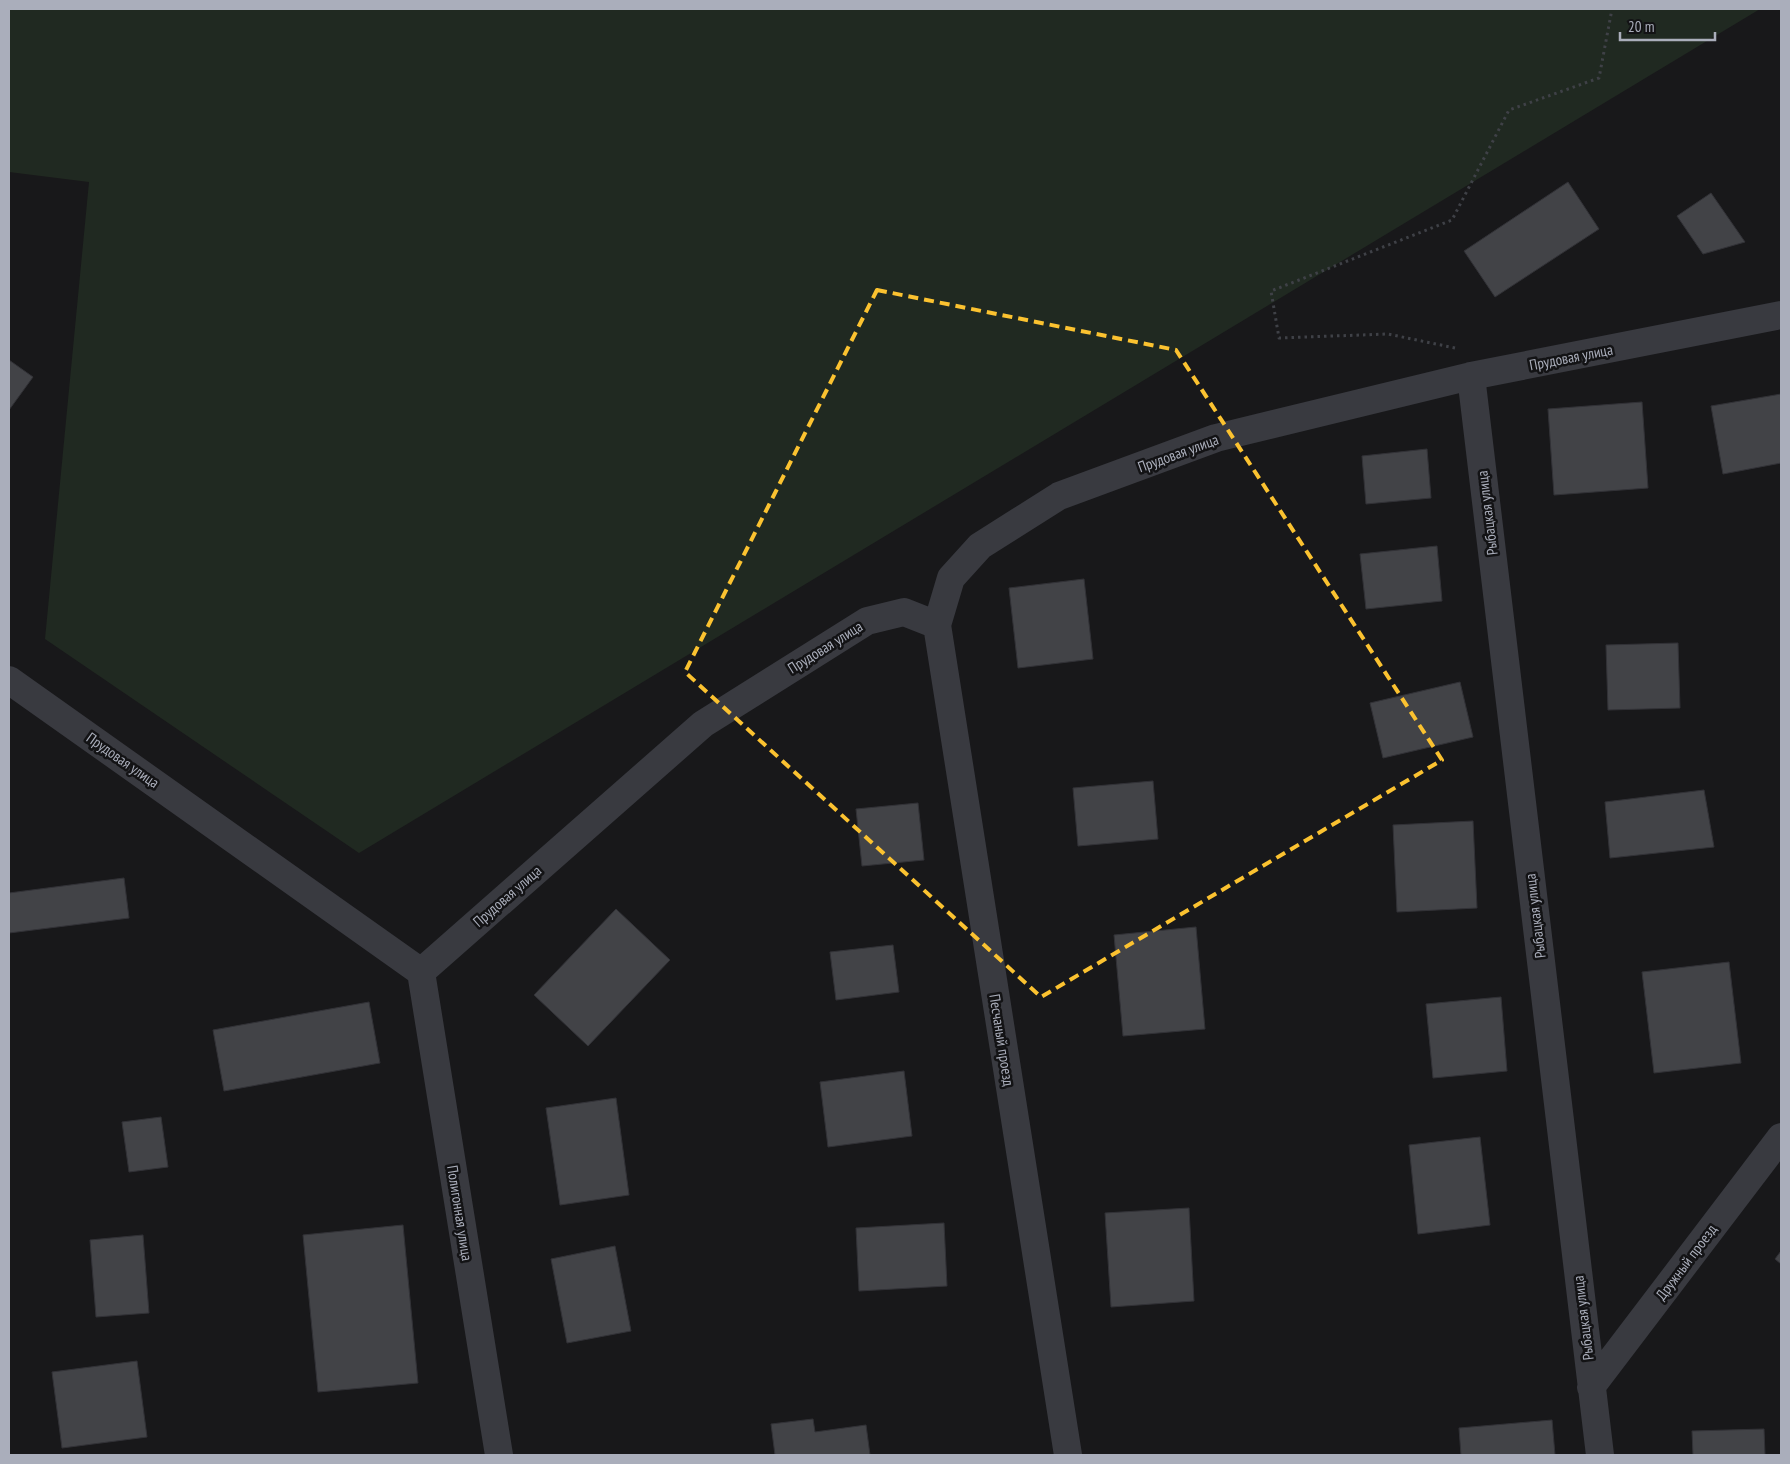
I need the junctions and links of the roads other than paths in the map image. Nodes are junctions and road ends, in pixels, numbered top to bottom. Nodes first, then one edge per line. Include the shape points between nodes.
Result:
1 (1781, 315) edge
2 (1471, 376) junction
3 (937, 625) junction
4 (9, 680) edge
5 (421, 972) junction
6 (1781, 1137) edge
7 (1591, 1387) junction
8 (499, 1455) edge
9 (1068, 1455) edge
10 (1600, 1455) edge

1 - 2 street, Прудовая улица
2 - 3 street, Прудовая улица via 1216,438 1059,496 980,546 951,578
2 - 7 street, Рыбацкая улица
3 - 5 street, Прудовая улица via 904,612 868,621 703,724
3 - 9 street, Песчаный проезд
4 - 5 street, Прудовая улица
5 - 8 street, Полигонная улица
6 - 7 street, Дружный проезд
7 - 10 street, Рыбацкая улица

